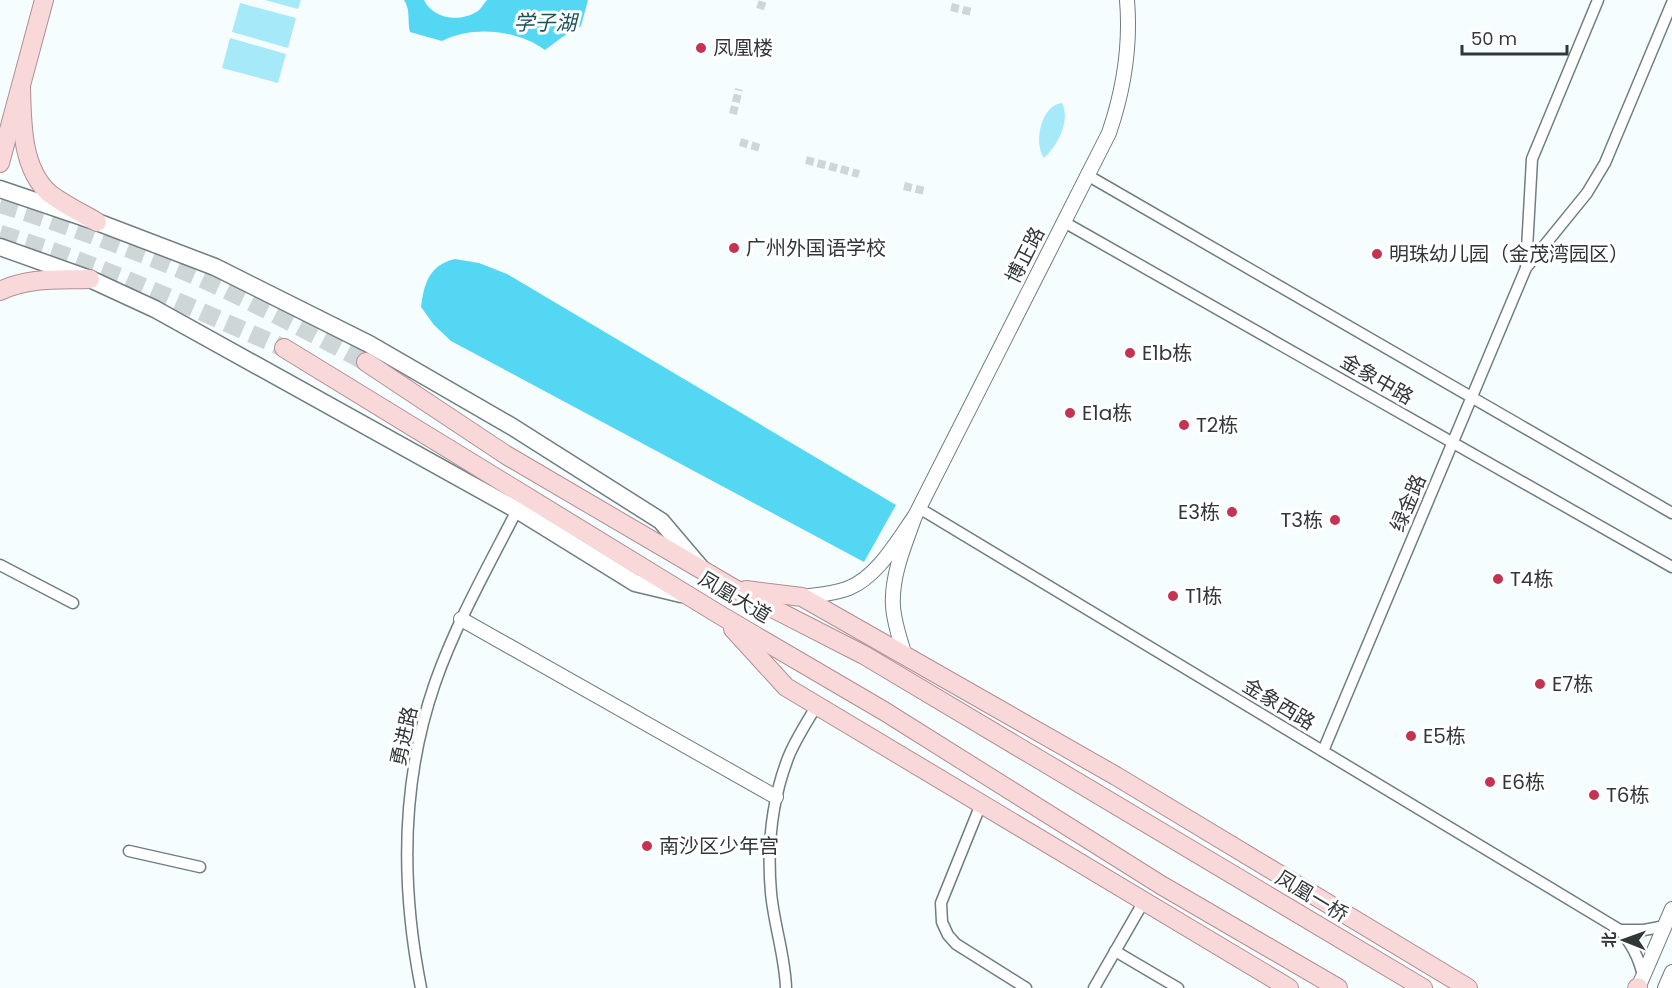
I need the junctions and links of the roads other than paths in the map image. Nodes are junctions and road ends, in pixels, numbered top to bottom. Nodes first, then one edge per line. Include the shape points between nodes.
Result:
1 (42, 0) edge
2 (1127, 0) edge
3 (1598, 0) edge
4 (1672, 3) edge
5 (21, 87) junction
6 (0, 163) edge
7 (1087, 175) junction
8 (0, 189) edge
9 (97, 222) junction
10 (1064, 222) junction
11 (0, 247) edge
12 (1526, 268) junction
13 (90, 279) junction
14 (0, 291) edge
15 (285, 348) tunnel mouth
16 (366, 362) tunnel mouth
17 (1472, 398) junction
18 (1453, 442) junction
19 (517, 510) junction
20 (917, 512) junction
21 (1672, 513) edge
22 (0, 565) edge
23 (1672, 567) edge
24 (706, 573) junction
25 (733, 588) junction
26 (691, 597) junction
27 (802, 597) junction
28 (73, 603) dead end
29 (720, 615) junction
30 (461, 619) junction
31 (905, 656) junction
32 (816, 705) junction
33 (1323, 752) junction
34 (776, 797) junction
35 (981, 804) junction
36 (1178, 843) joint
37 (129, 851) dead end
38 (201, 867) dead end
39 (1144, 901) junction
40 (1672, 909) edge
41 (1665, 926) junction
42 (1620, 930) junction
43 (1115, 951) junction
44 (1672, 972) edge
45 (1639, 985) edge
46 (421, 988) edge
47 (786, 988) edge
48 (1026, 988) edge
49 (1094, 988) edge
50 (1178, 988) edge
51 (1289, 988) edge
52 (1338, 988) edge
53 (1423, 988) edge
54 (1468, 988) edge
55 (1665, 988) edge

1 - 5 main road
2 - 7 street, 博正路 via 1129,42 1123,87 1109,133
3 - 12 street, 绿金路 via 1532,159
4 - 12 street, 绿金路 via 1605,163 1587,193
5 - 6 main road
5 - 9 main road via 25,140 38,178 49,192
7 - 10 street, 博正路
7 - 17 street, 金象中路
8 - 9 main road
9 - 24 main road via 215,267 410,367 662,521
10 - 18 street, 金象中路
10 - 20 street, 博正路
11 - 13 main road
12 - 17 street, 绿金路
13 - 14 main road via 34,280
13 - 19 main road via 263,367
15 - 26 main road, 凤凰大道
16 - 24 main road, 凤凰大道 via 507,455
17 - 18 street, 绿金路
17 - 21 street, 金象中路
18 - 23 street, 金象中路
18 - 33 street, 绿金路
19 - 26 main road via 635,583
19 - 30 street, 勇进路
20 - 27 street via 873,572 851,587
20 - 31 street via 904,546 892,604
20 - 33 street, 金象西路
22 - 28 street
24 - 25 main road, 凤凰大道
25 - 27 main road
25 - 36 main road, 凤凰大道 via 864,655
26 - 29 main road, 凤凰大道
27 - 31 main road
29 - 32 main road via 786,687
29 - 52 main road, 凤凰大道 via 884,711 1161,885
30 - 34 street
30 - 46 street, 勇进路 via 435,683 417,750 408,819 407,888
31 - 54 main road via 1116,776
32 - 34 street via 789,756
32 - 35 main road
33 - 42 street, 金象西路
34 - 47 street via 770,863
35 - 39 main road
35 - 48 street via 941,903 942,922 956,944
36 - 53 main road, 凤凰一桥
37 - 38 street
39 - 43 street
39 - 51 main road
40 - 41 street
41 - 42 street
41 - 45 street
42 - 45 street via 1640,963
43 - 49 street
43 - 50 street
44 - 55 street

